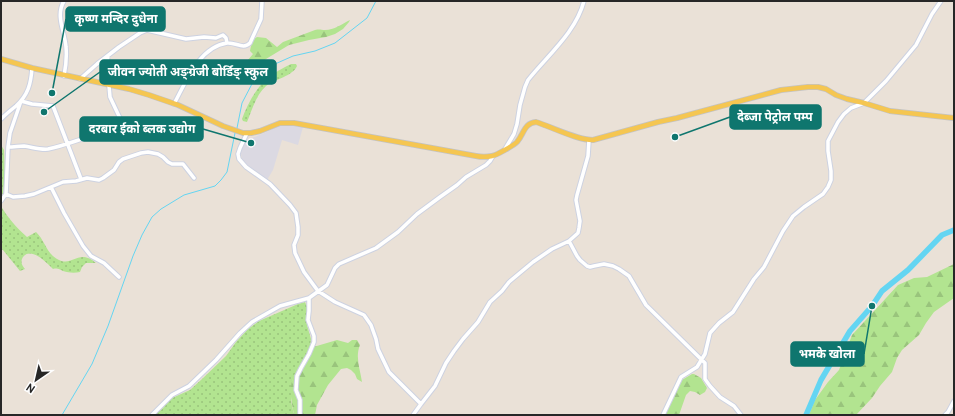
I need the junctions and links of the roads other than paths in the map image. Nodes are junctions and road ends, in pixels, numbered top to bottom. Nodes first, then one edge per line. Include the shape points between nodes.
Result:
1 (64, 1) edge
2 (262, 1) edge
3 (584, 1) edge
4 (942, 1) edge
5 (227, 43) junction
6 (108, 56) junction
7 (1, 59) edge
8 (32, 68) junction
9 (64, 76) junction
10 (80, 79) junction
11 (109, 85) junction
12 (21, 101) junction
13 (864, 103) junction
14 (174, 104) junction
15 (954, 118) edge
16 (1, 119) edge
17 (126, 131) junction
18 (245, 133) junction
19 (154, 137) dead end
20 (589, 140) junction
21 (68, 143) junction
22 (8, 147) junction
23 (505, 149) junction
24 (493, 156) junction
25 (194, 178) dead end
26 (81, 179) junction
27 (51, 187) junction
28 (6, 194) junction
29 (1, 201) edge
30 (569, 241) junction
31 (119, 277) dead end
32 (318, 291) junction
33 (309, 298) junction
34 (702, 360) junction
35 (954, 401) edge
36 (421, 404) junction
37 (152, 415) edge
38 (300, 415) edge
39 (413, 415) edge
40 (663, 415) edge
41 (742, 415) edge
42 (945, 415) edge

1 - 9 street via 60,16 66,45
2 - 5 street via 261,19 248,46
3 - 23 street via 574,25 528,80 520,105 518,124
4 - 13 street via 916,45
5 - 6 street via 222,35 216,38 186,38 147,30
5 - 14 street via 202,56
6 - 10 street
6 - 11 street
7 - 8 main road
8 - 9 main road
8 - 12 street via 28,89
9 - 10 main road
10 - 11 main road
11 - 14 main road
11 - 17 street via 110,97
12 - 16 street
12 - 21 street via 53,106
12 - 22 street
13 - 15 main road via 890,111
13 - 20 main road via 822,88 782,90
13 - 34 street via 844,114 828,141 831,171 828,187 823,194 793,216 764,267 733,312 710,333
14 - 18 main road
17 - 19 street
17 - 21 street via 102,133
18 - 24 main road via 260,131 280,123 294,123 476,156
18 - 32 street via 238,154 239,159 270,184 296,213 298,235 294,245 295,253 304,272
20 - 23 main road via 531,122 516,143
20 - 30 street via 588,156 576,200 579,228 578,233
21 - 22 street via 47,149
21 - 26 street
22 - 28 street
23 - 24 main road
24 - 32 street via 490,162 417,214 376,248 339,264 327,285
25 - 26 street via 183,164 172,164 158,154 148,152 123,159 114,170 99,180
26 - 27 street
27 - 28 street via 25,196
27 - 31 street via 83,246 91,256 104,262
28 - 29 street
30 - 34 street via 577,256 587,266 613,266 629,276 646,305
30 - 36 street via 538,258 490,302 478,322 454,351 435,386
32 - 33 street
32 - 36 street via 364,315 372,325 378,349 389,372
33 - 37 street via 280,306 252,322 189,386 172,395
33 - 38 street via 308,320 314,342 297,376 296,390 300,400
34 - 40 street via 698,367 681,377
34 - 41 street via 705,363 705,379 710,386 720,398 734,406
35 - 42 street
36 - 39 street

